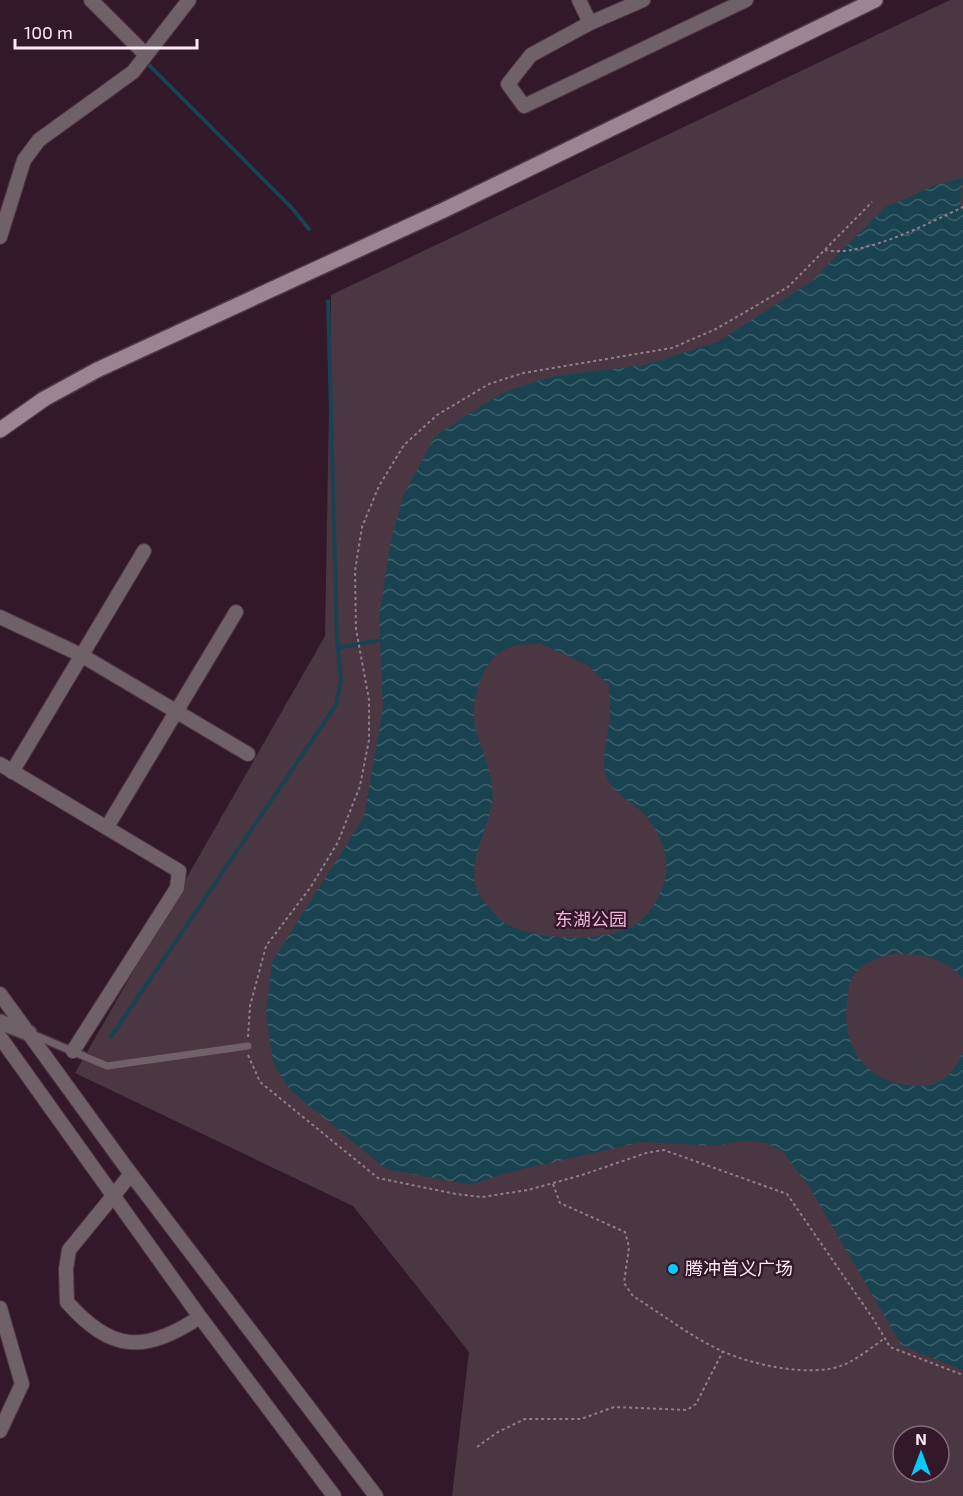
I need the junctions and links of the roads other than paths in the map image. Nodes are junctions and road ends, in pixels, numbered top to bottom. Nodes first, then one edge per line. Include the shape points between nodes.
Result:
1 (91, 0) edge
2 (189, 0) edge
3 (579, 0) edge
4 (643, 0) edge
5 (746, 0) edge
6 (875, 0) edge
7 (590, 23) junction
8 (146, 55) junction
9 (0, 237) edge
10 (0, 430) edge
11 (144, 551) dead end
12 (236, 612) dead end
13 (0, 617) edge
14 (81, 655) junction
15 (177, 711) junction
16 (248, 754) dead end
17 (6, 768) edge
18 (107, 827) junction
19 (0, 994) edge
20 (0, 1022) edge
21 (29, 1033) junction
22 (0, 1037) edge
23 (248, 1046) road end
24 (73, 1052) junction
25 (131, 1174) junction
26 (114, 1195) junction
27 (0, 1308) edge
28 (201, 1317) junction
29 (0, 1431) edge
30 (334, 1496) edge
31 (376, 1496) edge

1 - 8 street
2 - 8 street
3 - 7 street
4 - 7 street
5 - 7 street via 524,106 508,84 531,55
6 - 10 main road via 444,210 97,370 44,399
8 - 9 street via 133,72 39,140 24,160
11 - 14 street
12 - 15 street
13 - 14 street
14 - 15 street
14 - 17 street
15 - 16 street
15 - 18 street
17 - 18 street
18 - 24 street via 179,871 177,888
19 - 21 street
20 - 21 street
21 - 24 lane
21 - 25 street
22 - 26 street
23 - 24 lane via 107,1066
25 - 26 street
25 - 31 street
26 - 28 street
26 - 28 street via 69,1250 67,1302 98,1332 130,1344 174,1334
27 - 29 street via 22,1384
28 - 30 street

